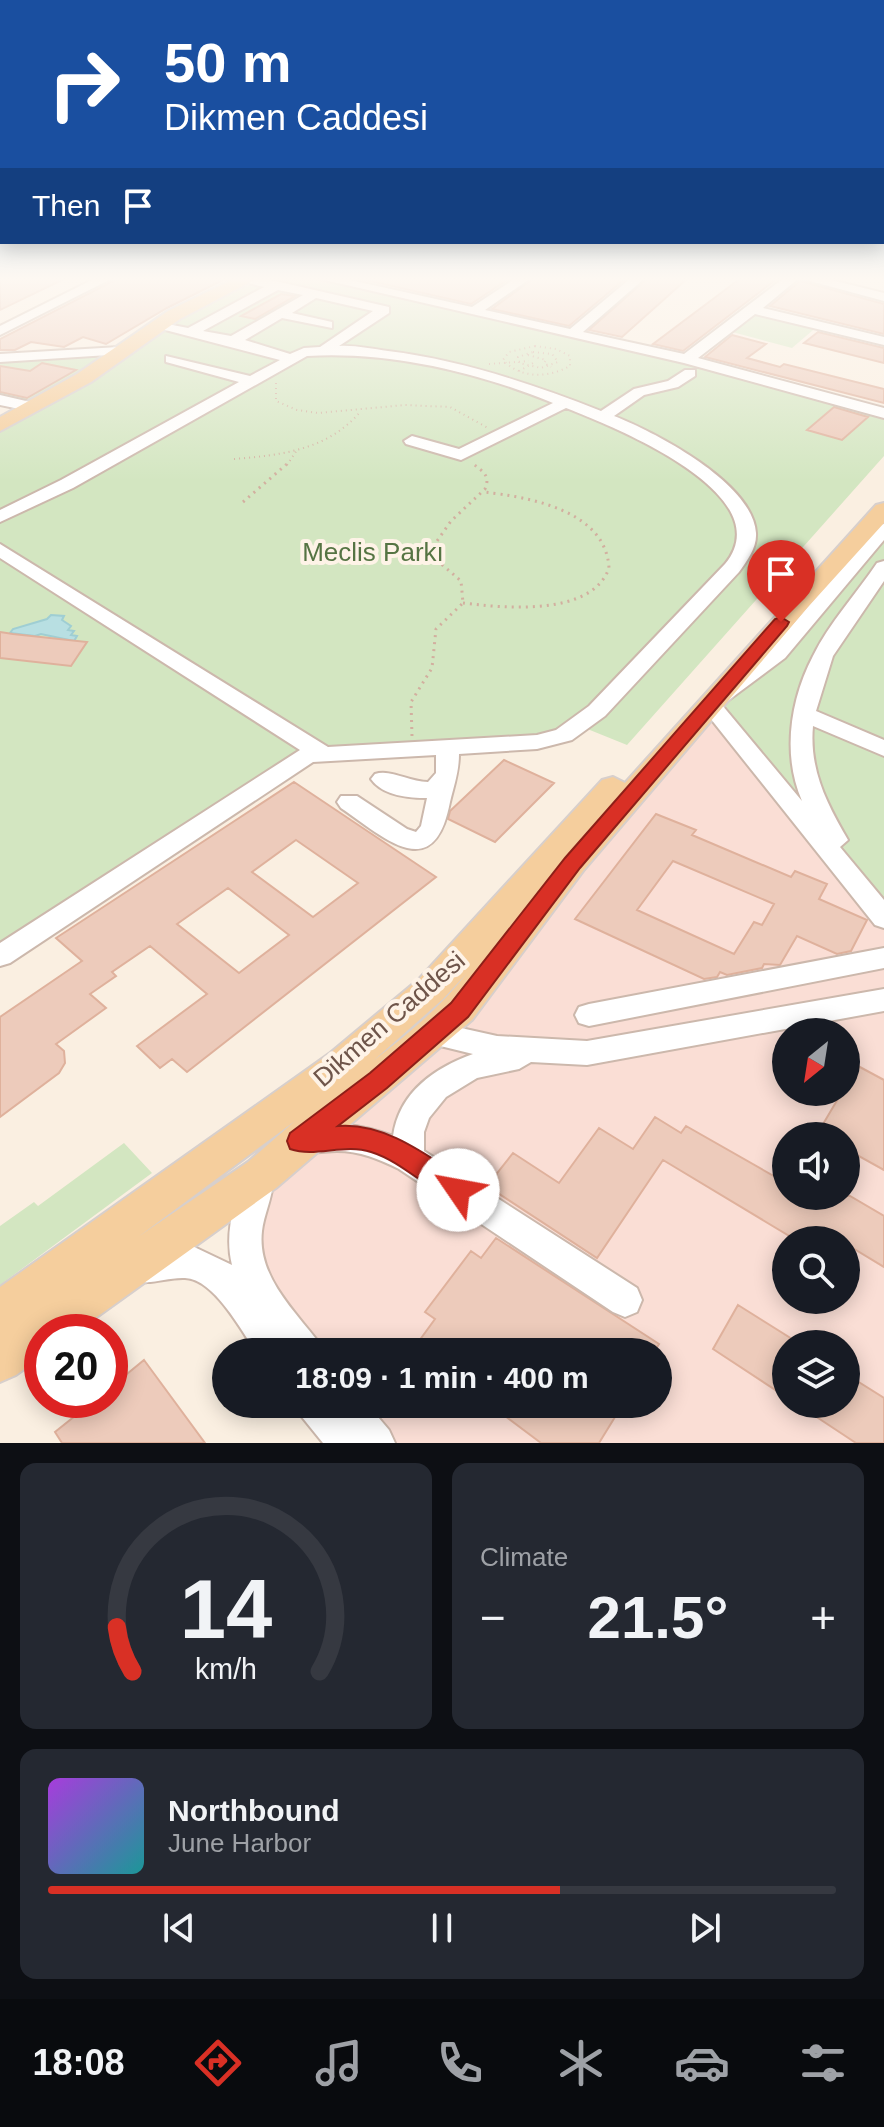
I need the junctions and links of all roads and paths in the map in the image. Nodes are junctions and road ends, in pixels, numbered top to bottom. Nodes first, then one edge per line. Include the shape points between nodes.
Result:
1 (128, 345) edge
2 (247, 345) edge
3 (329, 345) edge
4 (616, 345) edge
5 (712, 345) edge
6 (325, 348) junction
7 (119, 351) junction
8 (564, 352) junction
9 (526, 353) junction
10 (553, 355) junction
11 (533, 357) junction
12 (0, 358) edge
13 (171, 359) dead end
14 (292, 359) junction
15 (544, 360) junction
16 (689, 366) junction
17 (551, 367) junction
18 (258, 377) junction
19 (0, 400) edge
20 (566, 402) junction
21 (34, 407) junction
22 (361, 411) junction
23 (884, 413) edge
24 (603, 416) junction
25 (0, 425) edge
26 (503, 434) junction
27 (412, 441) dead end
28 (297, 450) junction
29 (234, 459) dead end
30 (467, 459) junction
31 (884, 487) edge
32 (482, 492) junction
33 (243, 502) dead end
34 (884, 510) edge
35 (0, 517) edge
36 (884, 529) edge
37 (321, 545) dead end
38 (0, 550) edge
39 (435, 553) junction
40 (884, 567) edge
41 (463, 603) junction
42 (710, 704) junction
43 (804, 714) junction
44 (448, 747) junction
45 (413, 748) junction
46 (884, 749) edge
47 (320, 752) junction
48 (383, 779) dead end
49 (442, 784) junction
50 (349, 802) dead end
51 (884, 895) edge
52 (884, 918) edge
53 (0, 956) edge
54 (884, 958) edge
55 (777, 978) junction
56 (418, 1000) junction
57 (884, 1000) edge
58 (589, 1015) dead end
59 (799, 1016) junction
60 (447, 1022) junction
61 (543, 1053) junction
62 (299, 1141) junction
63 (410, 1159) junction
64 (262, 1175) junction
65 (129, 1270) junction
66 (625, 1300) dead end
67 (0, 1313) edge
68 (267, 1338) edge
69 (293, 1338) edge
70 (0, 1359) edge
71 (326, 1418) edge
72 (355, 1418) edge
73 (347, 1443) edge
74 (376, 1443) edge

1 - 7 main road
2 - 14 street
3 - 6 street
4 - 16 street
5 - 16 street
6 - 14 street
6 - 20 street via 422,361
7 - 12 street
7 - 21 main road
8 - 8 path via 525,347 503,360 520,372 555,373 572,361
8 - 10 path
9 - 10 path
9 - 11 path
9 - 17 path via 518,360 523,365
10 - 15 path
10 - 17 path via 558,362
11 - 15 path
11 - 15 path via 532,363
13 - 18 street
14 - 18 street
15 - 17 path
16 - 23 street
16 - 24 street via 673,384 639,392
18 - 22 path via 276,383 276,401 289,408 324,416
18 - 35 street
19 - 21 street
20 - 24 street
20 - 26 street
21 - 25 main road
22 - 26 path via 406,403 449,407
22 - 28 path via 338,435
24 - 44 street via 686,459 727,493 747,529 739,561 580,725 537,742
26 - 30 street
27 - 30 street
28 - 29 path
28 - 33 path via 284,469
30 - 32 path via 486,474
31 - 56 main road, Dikmen Caddesi via 836,532 484,933
32 - 39 path via 439,537
32 - 41 path via 529,500 578,517 598,538 609,560 608,573 599,584 565,602 515,607
34 - 42 main road, Dikmen Caddesi
36 - 42 street via 778,654
37 - 39 path via 379,556
38 - 47 street
39 - 41 path via 461,581
40 - 43 street via 823,656
41 - 45 path via 436,629 437,657 427,685 411,702
42 - 52 street
42 - 60 main road, Dikmen Caddesi via 572,863
43 - 46 street
43 - 51 street via 799,740 806,786 834,837
44 - 45 street
44 - 49 street via 449,766
45 - 47 street
47 - 53 street via 297,760
48 - 49 street via 419,792
49 - 50 street via 433,829 421,842 398,835
54 - 55 street
55 - 58 street
55 - 59 street
56 - 60 main road
56 - 67 main road, Dikmen Caddesi via 318,1083
57 - 59 street
59 - 61 street via 587,1053
60 - 61 street via 497,1048
60 - 62 main road, Dikmen Caddesi
61 - 63 street via 488,1062 459,1072 438,1087 410,1122 405,1141
62 - 63 street via 375,1141
62 - 64 main road, Dikmen Caddesi
63 - 66 street
64 - 65 main road, Dikmen Caddesi
64 - 69 street via 244,1242 249,1277
65 - 68 street via 190,1261 226,1280
65 - 70 main road, Dikmen Caddesi
71 - 73 street
72 - 74 street

